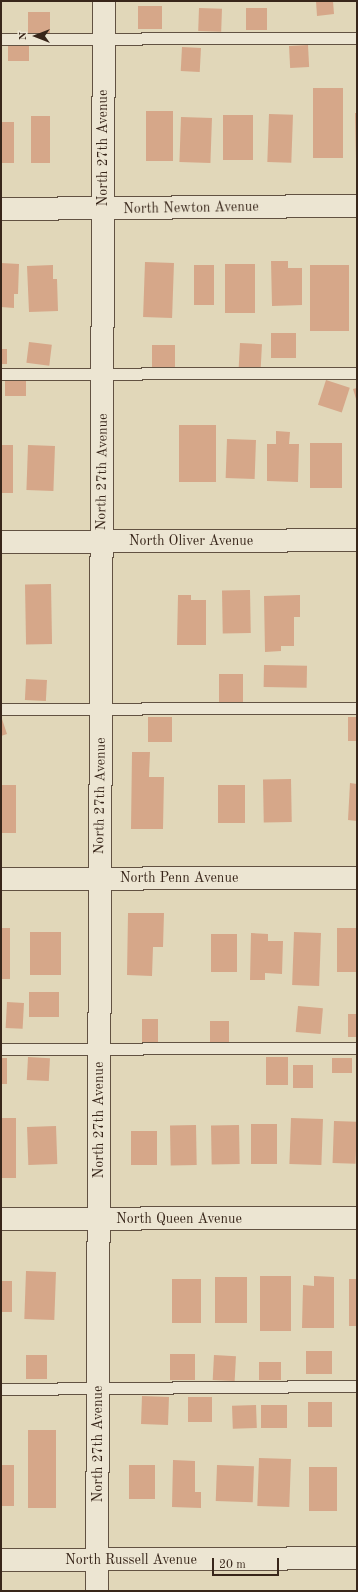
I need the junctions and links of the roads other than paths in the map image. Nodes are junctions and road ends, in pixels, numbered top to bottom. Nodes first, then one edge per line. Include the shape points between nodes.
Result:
1 (104, 1) edge
2 (357, 38) edge
3 (1, 39) edge
4 (104, 39) junction
5 (357, 206) edge
6 (1, 209) edge
7 (103, 209) junction
8 (1, 374) edge
9 (103, 374) junction
10 (357, 374) edge
11 (357, 540) edge
12 (1, 542) edge
13 (102, 542) junction
14 (357, 708) edge
15 (1, 709) edge
16 (101, 709) junction
17 (357, 878) edge
18 (1, 879) edge
19 (99, 879) junction
20 (99, 1048) junction
21 (357, 1048) edge
22 (1, 1049) edge
23 (357, 1218) edge
24 (1, 1219) edge
25 (98, 1220) junction
26 (357, 1386) edge
27 (1, 1389) edge
28 (98, 1389) junction
29 (357, 1558) edge
30 (1, 1560) edge
31 (98, 1560) junction
32 (97, 1591) edge

1 - 4 street, North 27th Avenue
2 - 4 lane
3 - 4 lane
4 - 7 street, North 27th Avenue
5 - 7 street, North Newton Avenue
6 - 7 street, North Newton Avenue
7 - 9 street, North 27th Avenue
8 - 9 lane
9 - 10 lane
9 - 13 street, North 27th Avenue
11 - 13 street, North Oliver Avenue
12 - 13 street, North Oliver Avenue
13 - 16 street, North 27th Avenue
14 - 16 lane
15 - 16 lane
16 - 19 street, North 27th Avenue
17 - 19 street, North Penn Avenue
18 - 19 street, North Penn Avenue
19 - 20 street, North 27th Avenue
20 - 21 lane
20 - 22 lane
20 - 25 street, North 27th Avenue
23 - 25 street, North Queen Avenue
24 - 25 street, North Queen Avenue
25 - 28 street, North 27th Avenue
26 - 28 lane
27 - 28 lane
28 - 31 street, North 27th Avenue
29 - 31 street, North Russell Avenue
30 - 31 street, North Russell Avenue
31 - 32 street, North 27th Avenue

